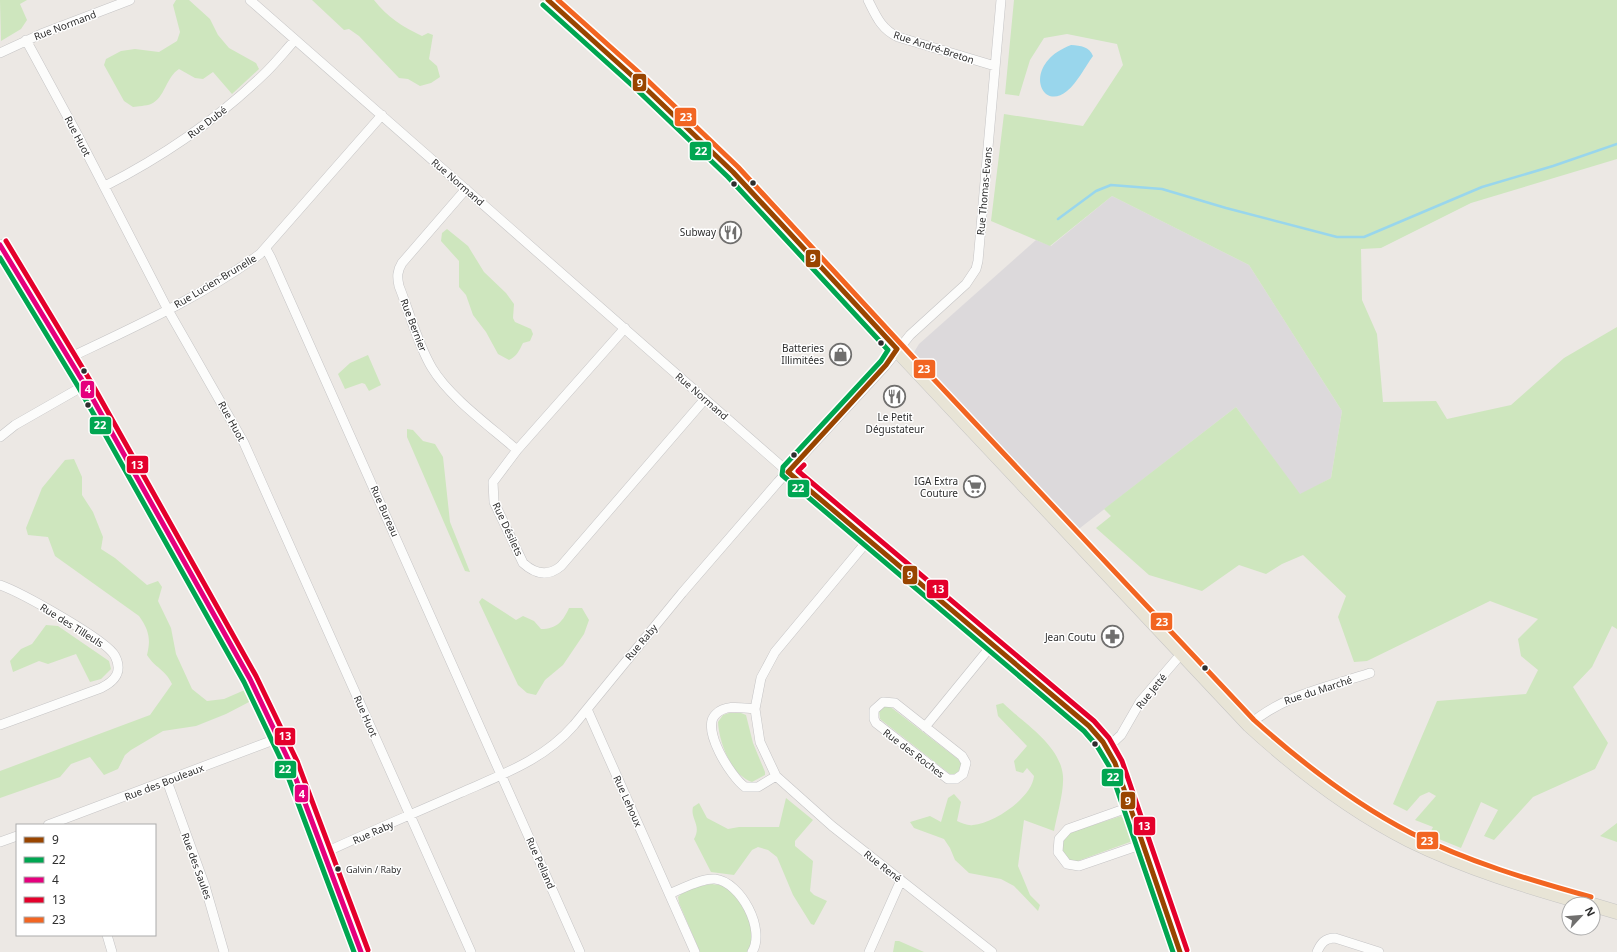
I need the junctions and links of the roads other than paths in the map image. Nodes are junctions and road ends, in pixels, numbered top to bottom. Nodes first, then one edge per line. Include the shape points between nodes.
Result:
1 (130, 0) edge
2 (250, 0) edge
3 (548, 0) edge
4 (868, 0) edge
5 (1001, 0) edge
6 (26, 40) junction
7 (295, 40) junction
8 (0, 53) edge
9 (995, 66) junction
10 (382, 115) junction
11 (105, 186) junction
12 (466, 189) junction
13 (0, 245) edge
14 (266, 250) junction
15 (168, 310) junction
16 (625, 328) junction
17 (897, 350) junction
18 (69, 358) junction
19 (85, 385) junction
20 (705, 399) junction
21 (2, 433) edge
22 (517, 450) junction
23 (788, 472) junction
24 (869, 539) junction
25 (0, 585) edge
26 (992, 645) junction
27 (1182, 653) junction
28 (1370, 673) dead end
29 (587, 709) junction
30 (755, 709) junction
31 (0, 725) edge
32 (1249, 725) junction
33 (925, 727) junction
34 (279, 738) junction
35 (1107, 748) junction
36 (502, 774) junction
37 (776, 776) junction
38 (167, 782) junction
39 (1130, 807) junction
40 (410, 816) junction
41 (66, 822) edge
42 (54, 824) edge
43 (16, 836) edge
44 (0, 842) edge
45 (1143, 844) junction
46 (324, 853) junction
47 (901, 880) junction
48 (669, 894) junction
49 (1563, 896) edge
50 (1601, 907) edge
51 (1617, 912) edge
52 (107, 936) edge
53 (1177, 951) edge
54 (112, 952) edge
55 (224, 952) edge
56 (361, 952) edge
57 (471, 952) edge
58 (580, 952) edge
59 (695, 952) edge
60 (752, 952) edge
61 (869, 952) edge
62 (992, 952) edge
63 (1317, 952) edge
64 (1379, 952) edge

1 - 6 street, Rue Normand
2 - 7 street, Rue Normand
3 - 17 main road via 733,172
4 - 9 street, Rue André-Breton via 888,32
5 - 9 street, Rue Thomas-Evans
6 - 8 street, Rue Normand
6 - 11 street, Rue Huot
7 - 10 street, Rue Normand
7 - 11 street, Rue Dubé via 263,76 202,126 152,161
9 - 17 street, Rue Thomas-Evans via 976,269 966,284 910,334
10 - 12 street, Rue Normand
10 - 14 street, Rue Lucien-Brunelle
11 - 15 street, Rue Huot
12 - 16 street, Rue Normand
12 - 22 street, Rue Bernier via 402,263 398,270 399,286 426,357 439,378
13 - 18 street
14 - 15 street, Rue Lucien-Brunelle
14 - 36 street, Rue Bureau
15 - 18 street, Rue Lucien-Brunelle
15 - 40 street, Rue Huot via 244,443
16 - 20 street, Rue Normand
16 - 22 street, Rue Désilets
17 - 23 street, Rue Raby
17 - 27 main road
18 - 19 street
19 - 21 street
19 - 34 street via 210,606
20 - 22 street, Rue Désilets via 570,558 555,571 548,573 534,572 523,563 494,502 493,482
20 - 23 street, Rue Normand
23 - 24 street, Rue Normand
23 - 29 street, Rue Raby via 682,593
24 - 26 street, Rue Normand
24 - 30 street, Rue René via 775,652 761,678
25 - 31 street, Rue des Tilleuls via 25,596 103,644 115,656 118,671 116,678 101,688
26 - 33 street
26 - 35 street, Rue Normand via 1089,726
27 - 32 main road
27 - 35 street, Rue Jetté via 1140,702 1121,736
28 - 32 street, Rue du Marché via 1283,702 1269,709
29 - 36 street, Rue Raby via 555,744 532,760
29 - 48 street, Rue Lehoux
30 - 37 street, Rue René via 760,742
30 - 37 street via 731,707 716,713 710,725 714,739 732,774 745,787 758,787
32 - 49 main road via 1286,759 1324,788 1381,825 1444,856
33 - 33 street, Rue des Roches via 891,702 880,703 874,710 874,719 882,728 948,779 960,777 965,771 964,759
34 - 38 street, Rue des Bouleaux
34 - 46 street
35 - 39 street, Rue Normand via 1115,763
36 - 40 street, Rue Raby
36 - 58 street, Rue Pelland
37 - 47 street, Rue René via 832,826
38 - 41 street, Rue des Bouleaux
38 - 55 street, Rue des Saules via 205,886
39 - 45 street, Rue Normand
39 - 45 street via 1068,829 1059,839 1058,852 1067,864 1079,866
40 - 46 street, Rue Raby
40 - 57 street
41 - 42 street, Rue des Bouleaux
43 - 44 street
45 - 53 street, Rue Normand
46 - 56 street
47 - 61 street
47 - 62 street, Rue René
48 - 59 street, Rue Lehoux
48 - 60 street via 705,880 724,881 732,886 740,894 753,918 756,941
50 - 51 main road
52 - 54 street
63 - 64 street via 1329,938

